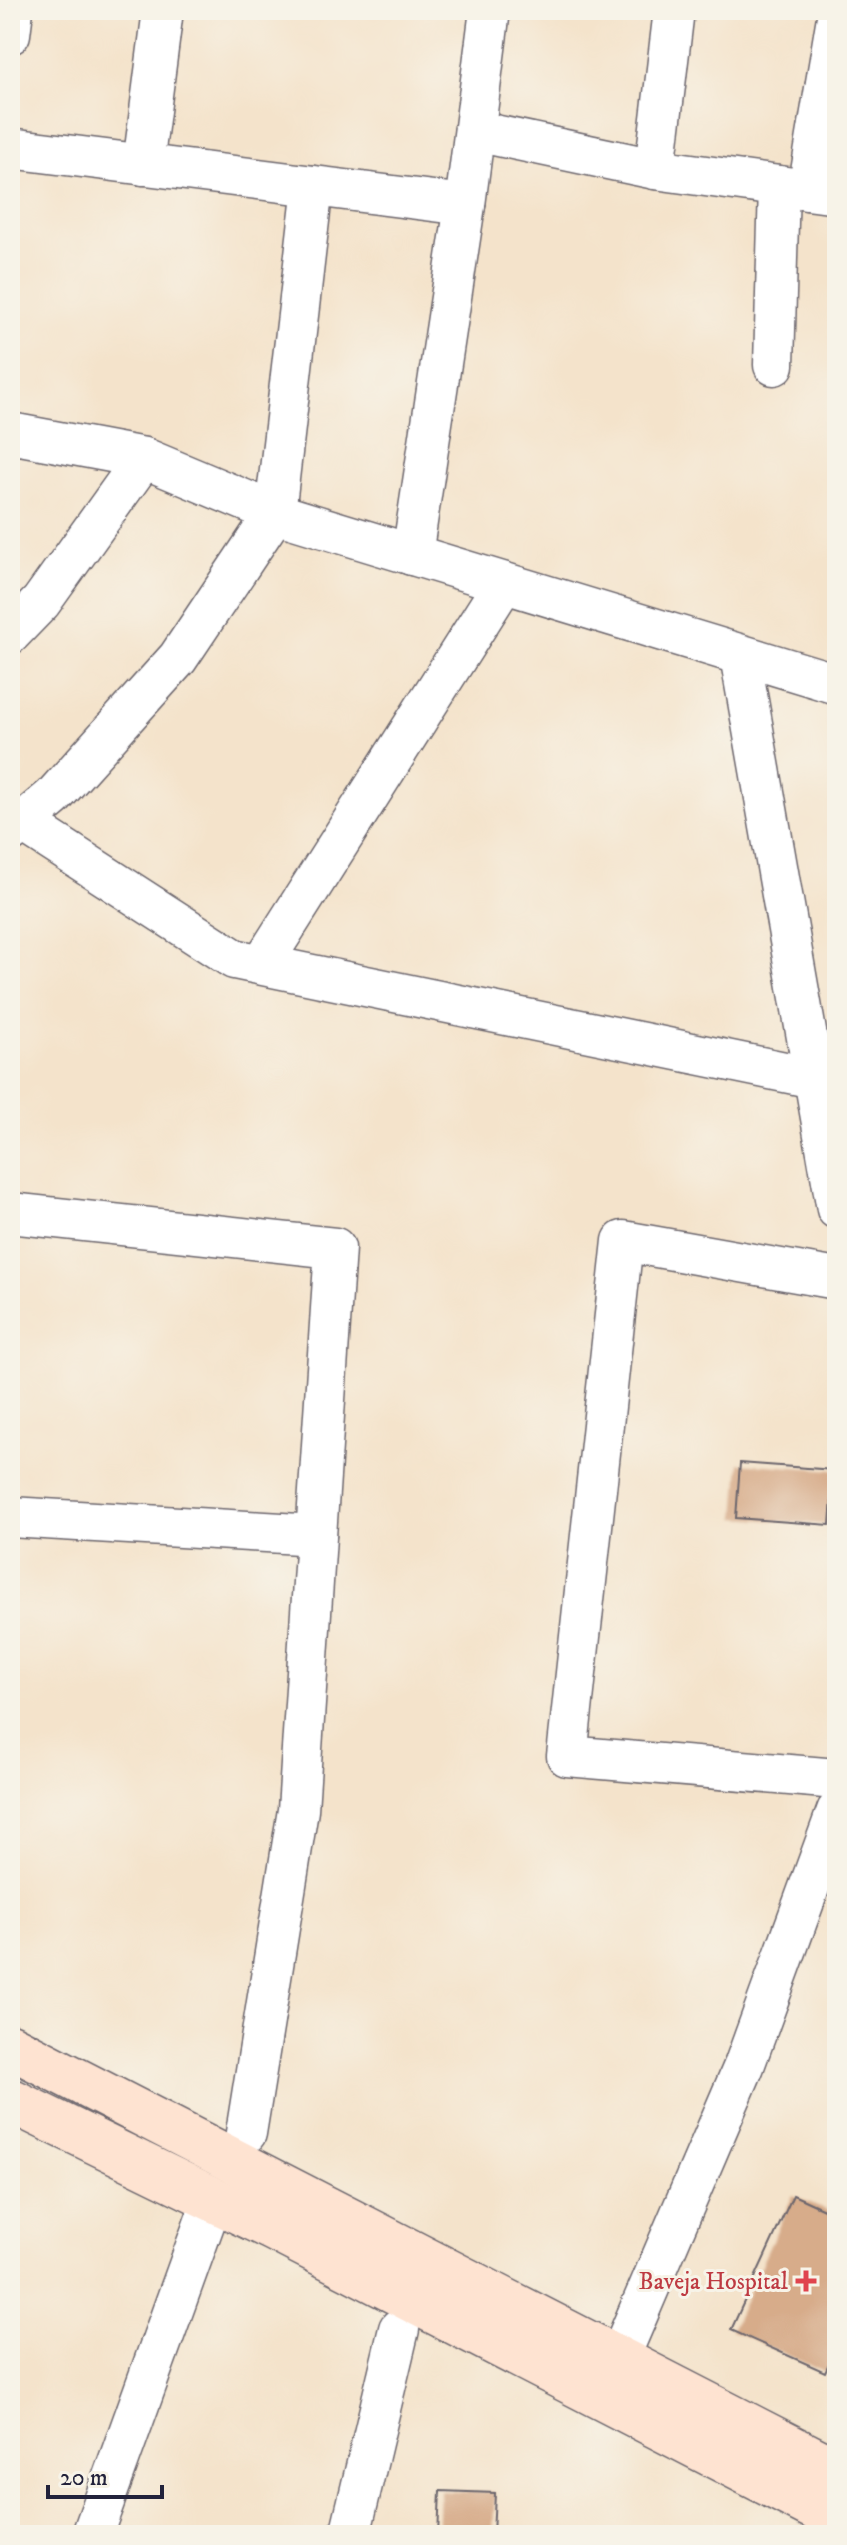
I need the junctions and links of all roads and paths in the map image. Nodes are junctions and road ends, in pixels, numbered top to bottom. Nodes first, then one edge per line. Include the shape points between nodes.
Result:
1 (13, 10) edge
2 (163, 10) edge
3 (490, 10) edge
4 (674, 10) edge
5 (837, 17) edge
6 (10, 34) edge
7 (475, 131) junction
8 (10, 148) edge
9 (143, 165) junction
10 (655, 169) junction
11 (313, 186) junction
12 (808, 190) edge
13 (465, 205) junction
14 (774, 365) dead end
15 (10, 433) edge
16 (144, 458) junction
17 (275, 513) junction
18 (412, 555) junction
19 (504, 583) junction
20 (10, 634) edge
21 (740, 655) junction
22 (837, 684) edge
23 (16, 828) edge
24 (262, 964) junction
25 (814, 1078) junction
26 (835, 1185) edge
27 (10, 1213) edge
28 (837, 1279) edge
29 (10, 1517) edge
30 (316, 1535) junction
31 (837, 1779) edge
32 (837, 1811) edge
33 (10, 2046) edge
34 (10, 2100) edge
35 (246, 2133) dead end
36 (213, 2199) junction
37 (399, 2329) dead end
38 (619, 2358) junction
39 (598, 2396) junction
40 (837, 2471) edge
41 (837, 2519) edge
42 (92, 2535) edge
43 (350, 2535) edge

1 - 6 street
2 - 9 street
3 - 7 street
4 - 10 street
5 - 12 street
7 - 10 street
7 - 13 street
8 - 9 street
9 - 11 street
10 - 12 street
11 - 13 street
11 - 17 street
12 - 14 street
13 - 18 street
15 - 16 street
16 - 17 street
16 - 20 street via 41,602
17 - 18 street
17 - 23 street via 178,658 53,797
18 - 19 street
19 - 21 street
19 - 24 street
21 - 22 street
21 - 25 street
23 - 24 street via 234,959
24 - 25 street
25 - 26 street
27 - 30 street via 335,1248
28 - 31 street via 623,1241 567,1756
29 - 30 street
30 - 35 street via 298,1810
32 - 38 street via 744,2066
33 - 38 main road
34 - 36 main road
36 - 39 main road
36 - 42 street
37 - 43 street
38 - 39 street
38 - 40 main road
39 - 41 main road

